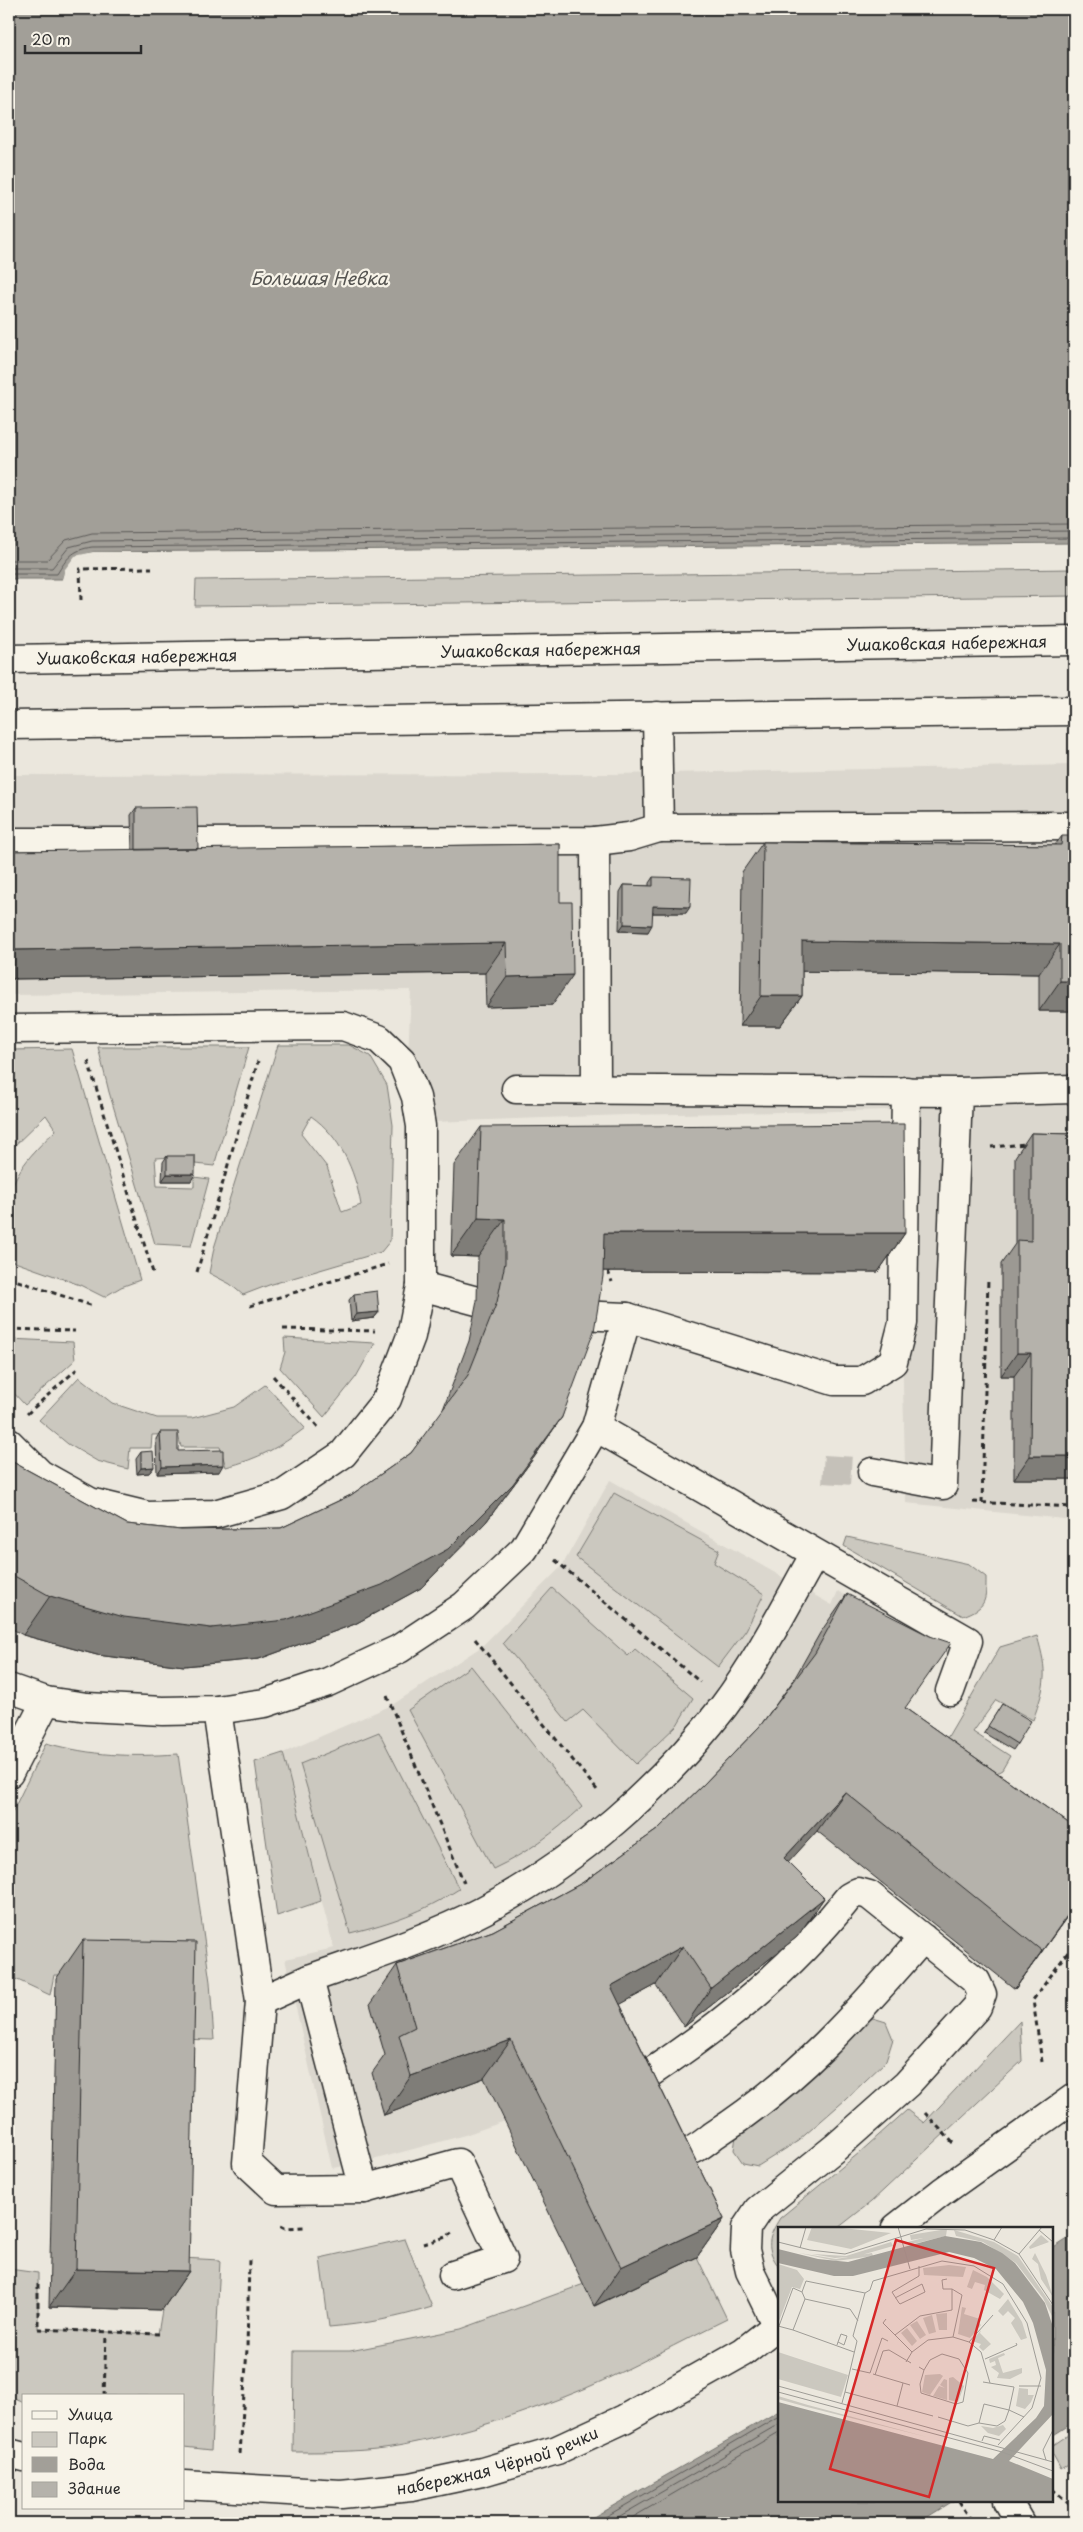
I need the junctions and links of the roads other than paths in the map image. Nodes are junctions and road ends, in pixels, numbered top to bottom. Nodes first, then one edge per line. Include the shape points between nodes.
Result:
1 (1074, 640) edge
2 (9, 659) edge
3 (1074, 711) edge
4 (657, 716) junction
5 (9, 726) edge
6 (1074, 826) edge
7 (659, 828) junction
8 (595, 841) junction
9 (9, 842) edge
10 (132, 842) dead end
11 (194, 842) edge
12 (9, 1029) edge
13 (516, 1088) dead end
14 (596, 1089) junction
15 (1074, 1089) edge
16 (906, 1091) junction
17 (958, 1092) junction
18 (421, 1286) junction
19 (478, 1301) dead end
20 (576, 1314) edge
21 (627, 1317) junction
22 (596, 1427) junction
23 (9, 1443) edge
24 (872, 1472) tunnel mouth
25 (815, 1554) junction
26 (9, 1688) edge
27 (950, 1691) dead end
28 (46, 1700) junction
29 (217, 1710) junction
30 (9, 1773) edge
31 (923, 1938) junction
32 (309, 1979) junction
33 (260, 2001) junction
34 (1074, 2098) edge
35 (364, 2189) junction
36 (897, 2227) edge
37 (453, 2276) dead end
38 (778, 2325) edge
39 (9, 2453) edge
40 (22, 2456) edge
41 (185, 2486) edge
42 (1008, 2502) edge
43 (1020, 2523) edge

1 - 2 main road, Ушаковская набережная
3 - 4 main road
4 - 5 main road
4 - 7 main road
6 - 7 main road
7 - 8 main road via 629,838
8 - 11 main road
8 - 14 main road
9 - 10 main road
12 - 18 main road via 343,1026 379,1039 402,1061 416,1097 421,1126
13 - 14 main road
14 - 16 main road
15 - 17 main road
16 - 17 main road
16 - 21 main road via 903,1323 893,1362 862,1381 834,1381
17 - 24 main road via 943,1485
18 - 19 main road
18 - 23 main road via 411,1336 387,1399 343,1454 282,1495 215,1514 148,1516 90,1502 40,1474
20 - 21 main road
21 - 22 main road
22 - 25 main road
22 - 29 main road via 524,1549 464,1606 399,1649 328,1682 265,1703
25 - 27 main road via 968,1640
25 - 32 main road via 724,1705 679,1759 616,1819 556,1866 484,1910 411,1943
26 - 28 main road
28 - 29 main road via 87,1707
28 - 30 main road
29 - 33 main road
31 - 31 main road via 842,2031 790,2079 689,2152 678,2153 670,2147 641,2094 640,2084 644,2077 732,2016 808,1945 849,1897 858,1892 869,1895
31 - 38 main road via 976,1981 982,1994 977,2007 907,2084 758,2210 746,2228 745,2250 750,2271
32 - 33 main road
32 - 35 main road
33 - 35 main road via 247,2163 276,2190
34 - 36 main road
35 - 37 main road via 458,2163 504,2259
38 - 41 main road, набережная Чёрной речки via 742,2352 624,2419 557,2450 482,2472 411,2487 340,2494
39 - 40 main road
42 - 43 main road

